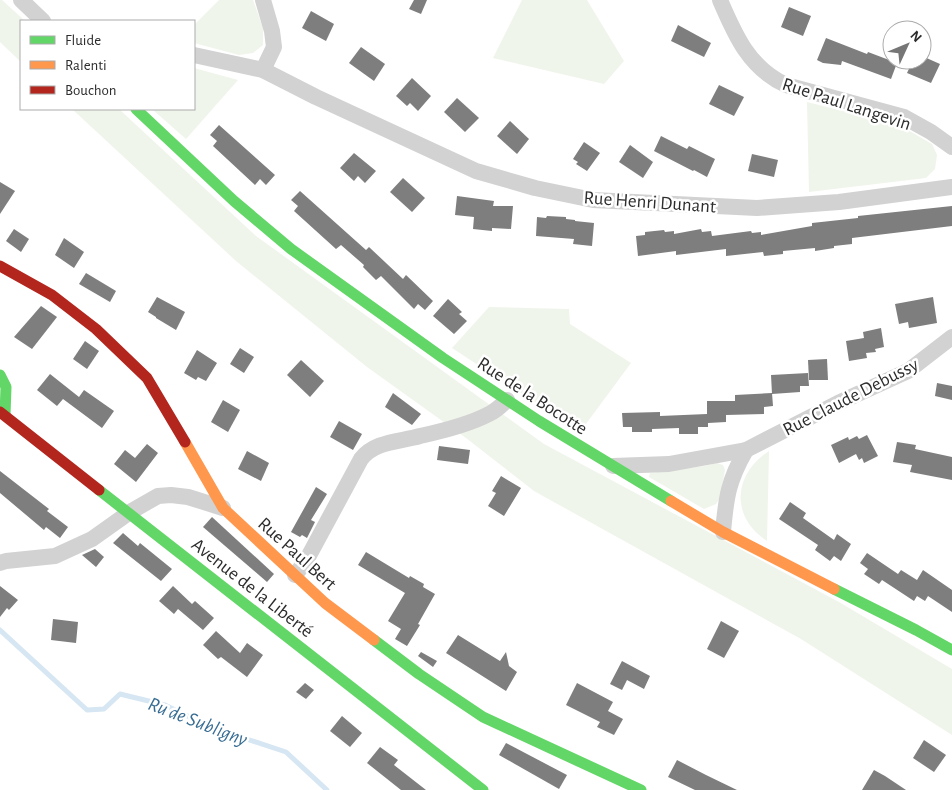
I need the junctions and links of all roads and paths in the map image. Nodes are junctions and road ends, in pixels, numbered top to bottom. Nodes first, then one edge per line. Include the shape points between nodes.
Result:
1 (21, 0) edge
2 (263, 0) edge
3 (720, 0) edge
4 (42, 20) edge
5 (195, 55) edge
6 (263, 70) junction
7 (137, 110) edge
8 (952, 147) edge
9 (952, 187) edge
10 (0, 266) edge
11 (952, 337) edge
12 (0, 375) edge
13 (507, 400) junction
14 (2, 414) edge
15 (746, 450) junction
16 (613, 466) junction
17 (223, 508) junction
18 (130, 512) junction
19 (722, 532) junction
20 (0, 563) edge
21 (295, 575) junction
22 (952, 650) edge
23 (483, 790) edge
24 (641, 790) edge

1 - 4 street
2 - 6 street via 274,47
3 - 8 street, Rue Paul Langevin via 740,45 775,80 904,117
5 - 6 street, Rue Henri Dunant
6 - 9 street, Rue Henri Dunant via 476,171 593,200 757,208 839,202
7 - 13 street, Rue de la Bocotte via 234,201 291,249
10 - 17 street, Rue Paul Bert via 52,295 89,323 147,378
11 - 15 street, Rue Claude Debussy via 908,371
12 - 14 street via 6,387
13 - 16 street, Rue de la Bocotte
13 - 21 street via 491,414 464,424 378,445 367,451
14 - 18 street, Avenue de la Liberté
15 - 16 street, Rue Claude Debussy via 669,464
15 - 19 street via 727,494
16 - 19 street, Rue de la Bocotte
17 - 18 street via 171,495 158,496
17 - 21 street, Rue Paul Bert
18 - 20 street via 92,539 56,556
18 - 23 street, Avenue de la Liberté
19 - 22 street, Rue de la Bocotte
21 - 24 street, Rue Paul Bert via 325,603 419,674 483,717

